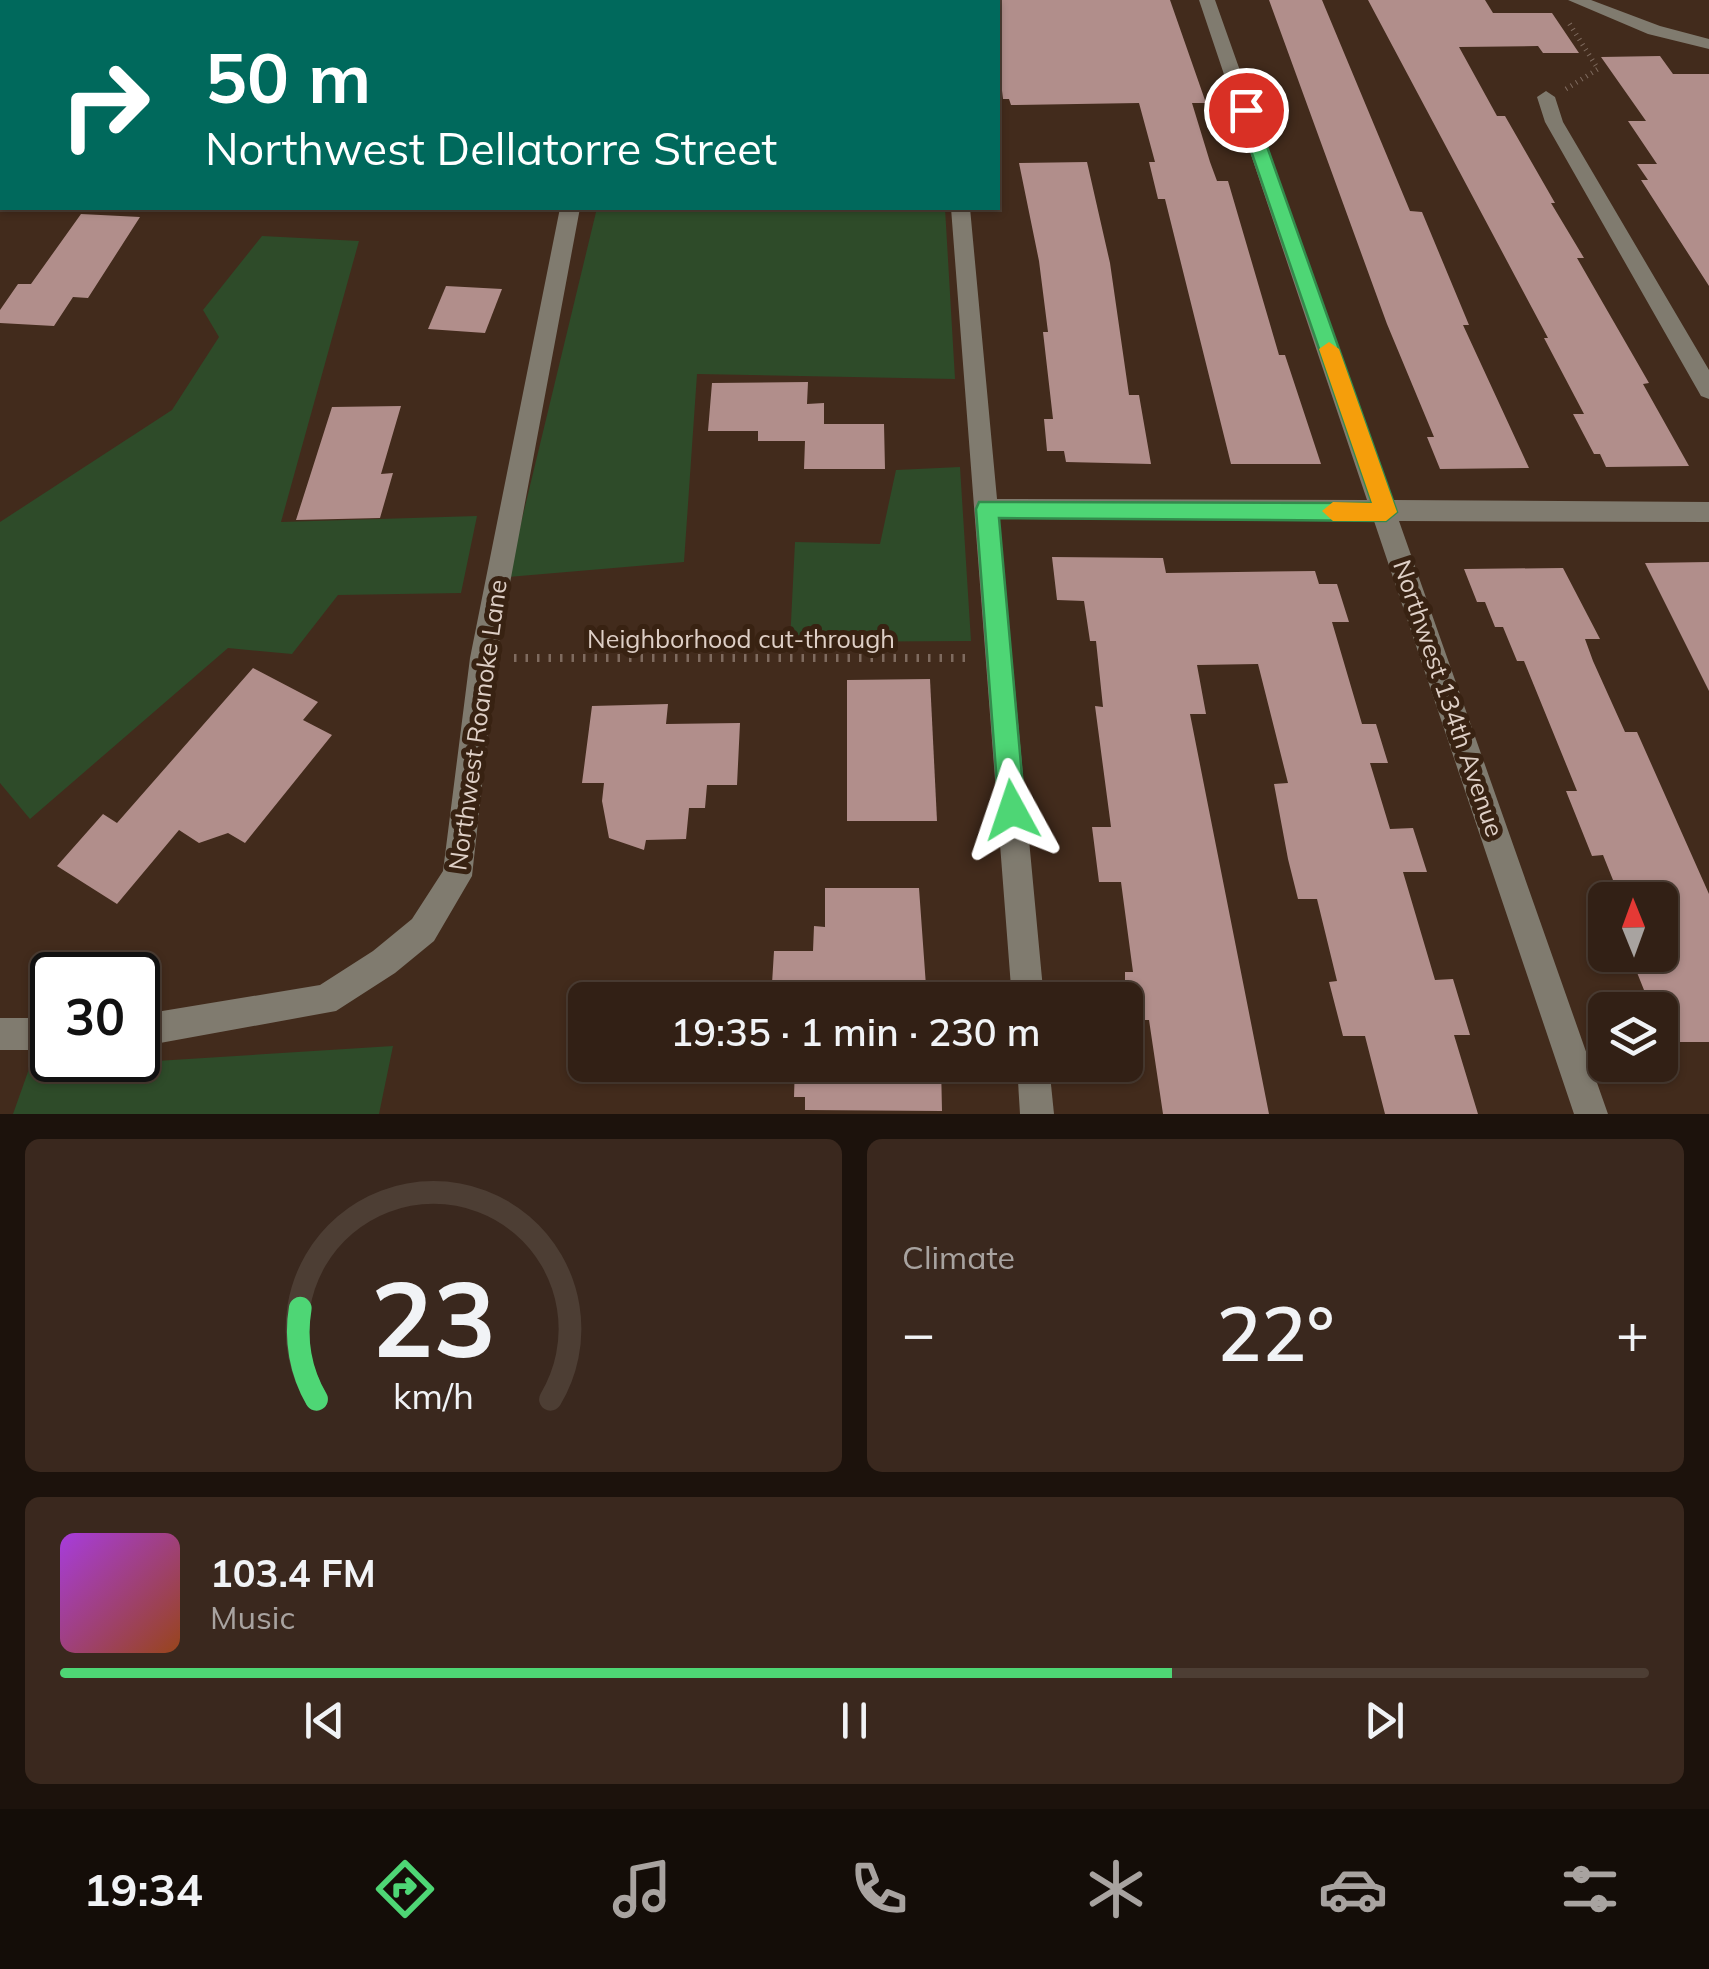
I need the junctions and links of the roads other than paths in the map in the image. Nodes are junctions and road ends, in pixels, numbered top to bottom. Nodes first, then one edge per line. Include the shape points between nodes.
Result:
1 (1207, 0) edge
2 (1576, 0) edge
3 (1709, 44) edge
4 (1546, 97) road end
5 (570, 210) edge
6 (960, 210) edge
7 (1709, 390) edge
8 (987, 509) junction
9 (1386, 512) junction
10 (1709, 512) edge
11 (1027, 982) edge
12 (160, 1027) edge
13 (0, 1034) edge
14 (30, 1034) edge
15 (1034, 1082) edge
16 (1037, 1114) edge
17 (1591, 1114) edge

1 - 9 street, Northwest 134th Avenue
2 - 3 street
4 - 7 street via 1554,122
5 - 12 street, Northwest Roanoke Lane via 483,658 457,876 423,930 325,1000
6 - 8 street
8 - 9 street
8 - 11 street
9 - 10 street
9 - 17 street, Northwest 134th Avenue
13 - 14 street
15 - 16 street

